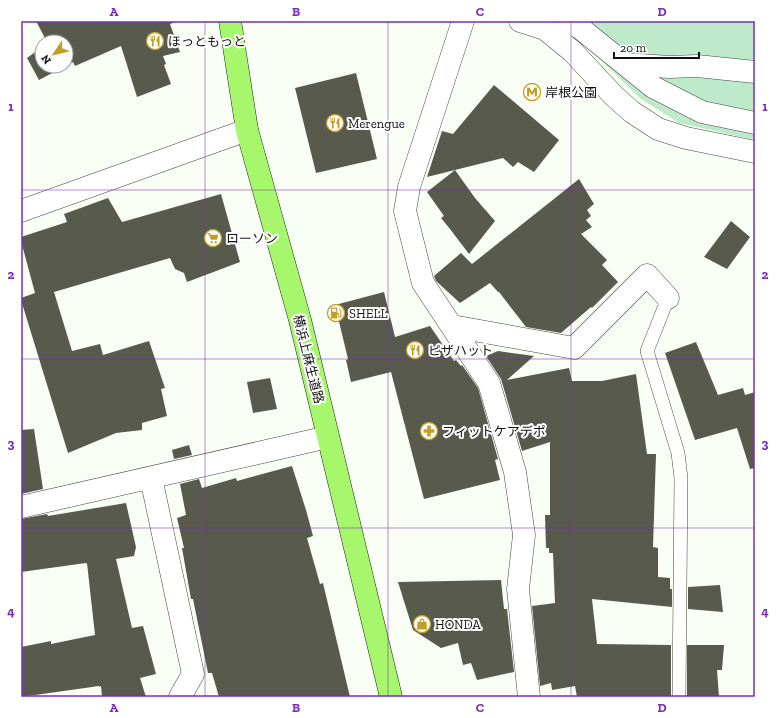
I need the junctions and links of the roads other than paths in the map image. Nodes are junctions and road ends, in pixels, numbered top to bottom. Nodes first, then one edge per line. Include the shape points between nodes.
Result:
1 (230, 21) edge
2 (463, 21) edge
3 (520, 21) edge
4 (566, 21) edge
5 (625, 64) junction
6 (755, 72) edge
7 (755, 123) edge
8 (247, 130) junction
9 (755, 152) edge
10 (21, 211) edge
11 (668, 298) joint
12 (452, 326) junction
13 (328, 437) junction
14 (151, 478) junction
15 (21, 507) edge
16 (180, 697) edge
17 (391, 697) edge
18 (529, 697) edge
19 (679, 697) edge

1 - 8 main road, 横浜上麻生道路
2 - 12 street via 409,187 405,211 423,283
3 - 9 street via 545,29 572,51 632,112 658,129 686,138
4 - 5 street via 580,28
5 - 6 street via 696,66
5 - 7 street via 654,87 702,112
8 - 10 street
8 - 13 main road, 横浜上麻生道路 via 300,320
11 - 12 street via 647,275 574,348
11 - 19 lane via 648,351 678,453 681,478
12 - 18 street via 489,383 515,472 524,535 518,589
13 - 14 street
13 - 17 main road, 横浜上麻生道路
14 - 15 street
14 - 16 street via 193,674

